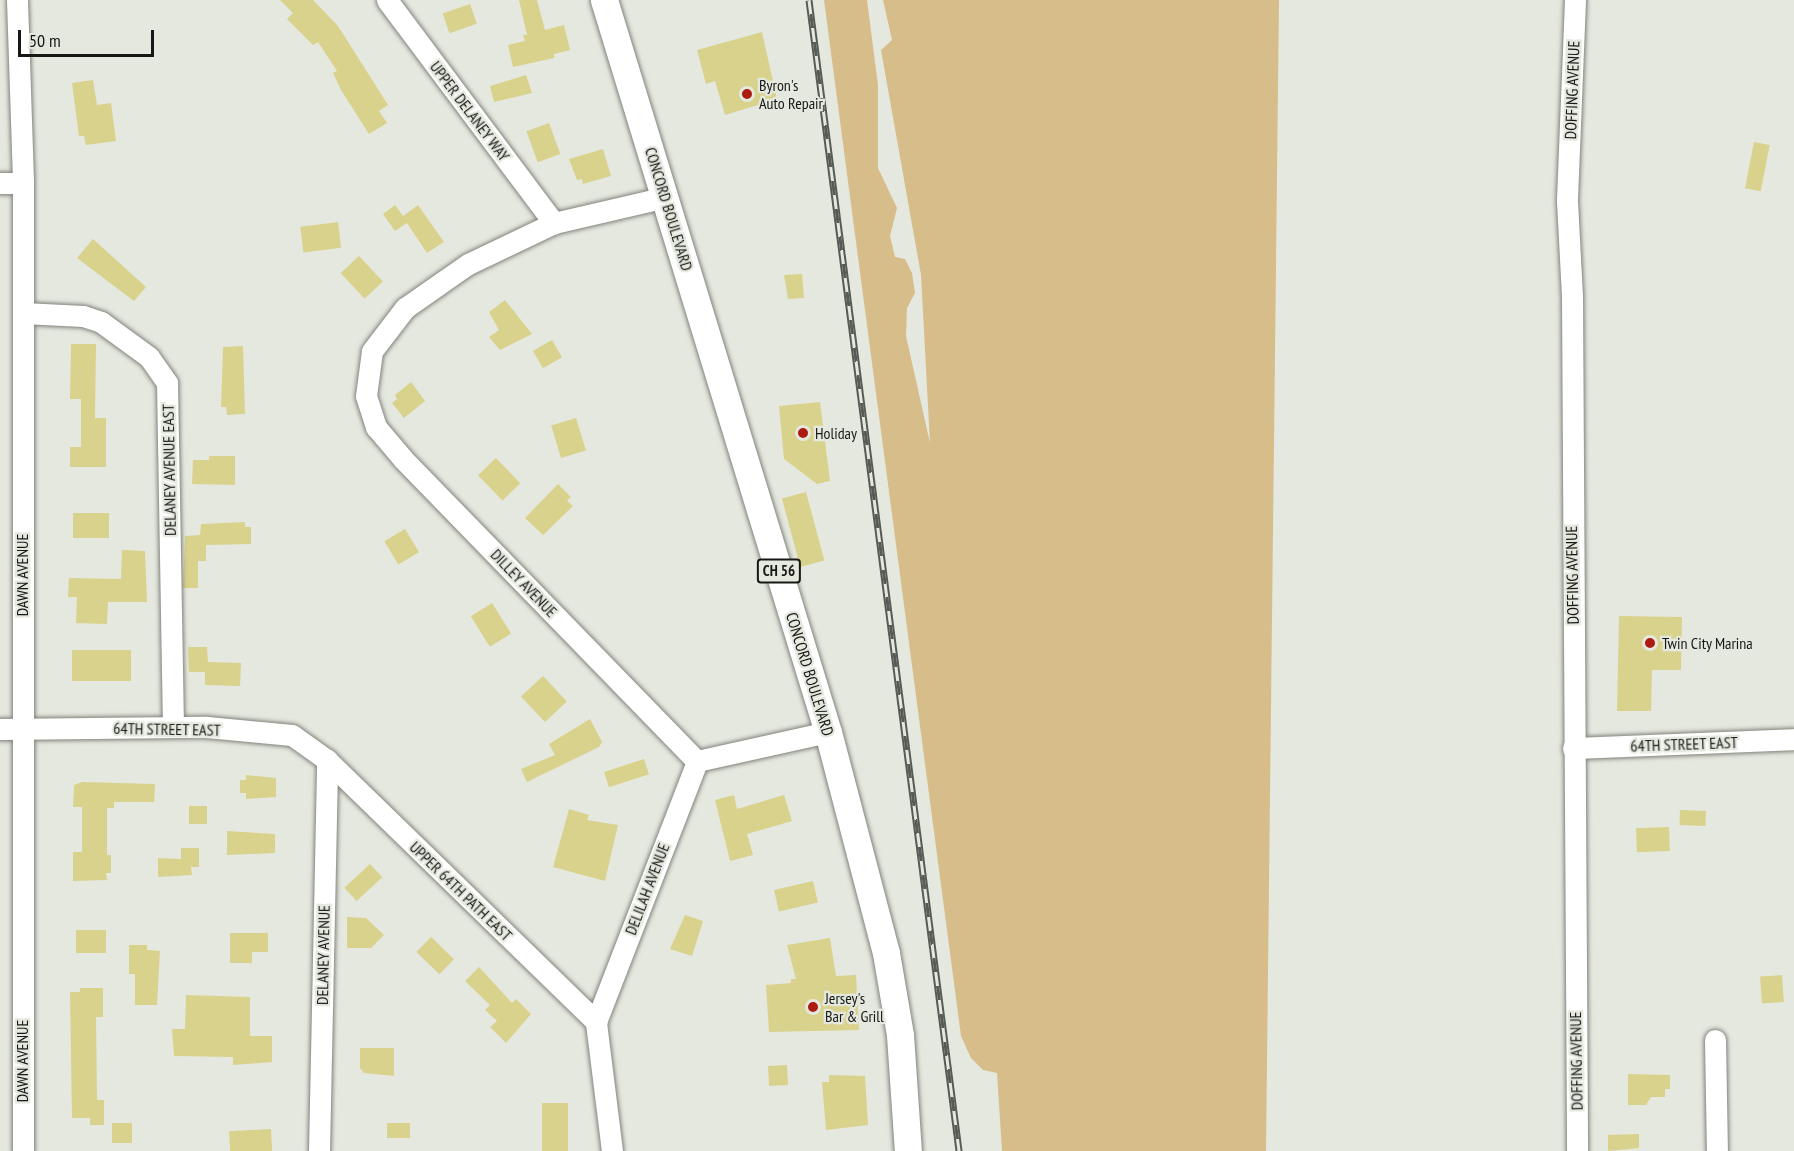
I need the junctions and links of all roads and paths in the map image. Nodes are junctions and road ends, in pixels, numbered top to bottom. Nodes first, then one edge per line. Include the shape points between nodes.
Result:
1 (17, 0) edge
2 (387, 0) edge
3 (604, 0) edge
4 (1575, 0) edge
5 (0, 183) edge
6 (23, 183) junction
7 (666, 197) junction
8 (554, 223) junction
9 (23, 313) junction
10 (173, 727) junction
11 (10, 729) edge
12 (828, 732) junction
13 (1794, 739) edge
14 (1573, 748) junction
15 (327, 760) junction
16 (697, 761) junction
17 (596, 1022) junction
18 (1715, 1040) dead end
19 (23, 1151) edge
20 (319, 1151) edge
21 (612, 1151) edge
22 (908, 1151) edge
23 (1577, 1151) edge
24 (1717, 1151) edge

1 - 6 street, DAWN AVENUE
2 - 8 street, UPPER DELANEY WAY
3 - 7 main road, CONCORD BOULEVARD / CH 56
4 - 14 street, DOFFING AVENUE via 1567,201 1572,296
5 - 6 street
6 - 9 street, DAWN AVENUE
7 - 8 street
7 - 12 main road, CONCORD BOULEVARD / CH 56
8 - 16 street, DILLEY AVENUE via 468,264 405,308 372,351 366,396 376,427 403,459
9 - 10 street, DELANEY AVENUE EAST via 82,316 100,322 149,357 167,383
9 - 11 street, DAWN AVENUE
10 - 11 street, 64TH STREET EAST
10 - 15 street, 64TH STREET EAST via 292,735
11 - 19 street, DAWN AVENUE
12 - 16 street
12 - 22 main road, CONCORD BOULEVARD / CH 56 via 886,953 900,1035
13 - 14 street, 64TH STREET EAST
14 - 23 street, DOFFING AVENUE
15 - 17 street, UPPER 64TH PATH EAST
15 - 20 street, DELANEY AVENUE
16 - 17 street, DELILAH AVENUE
17 - 21 street, DELILAH AVENUE
18 - 24 street

